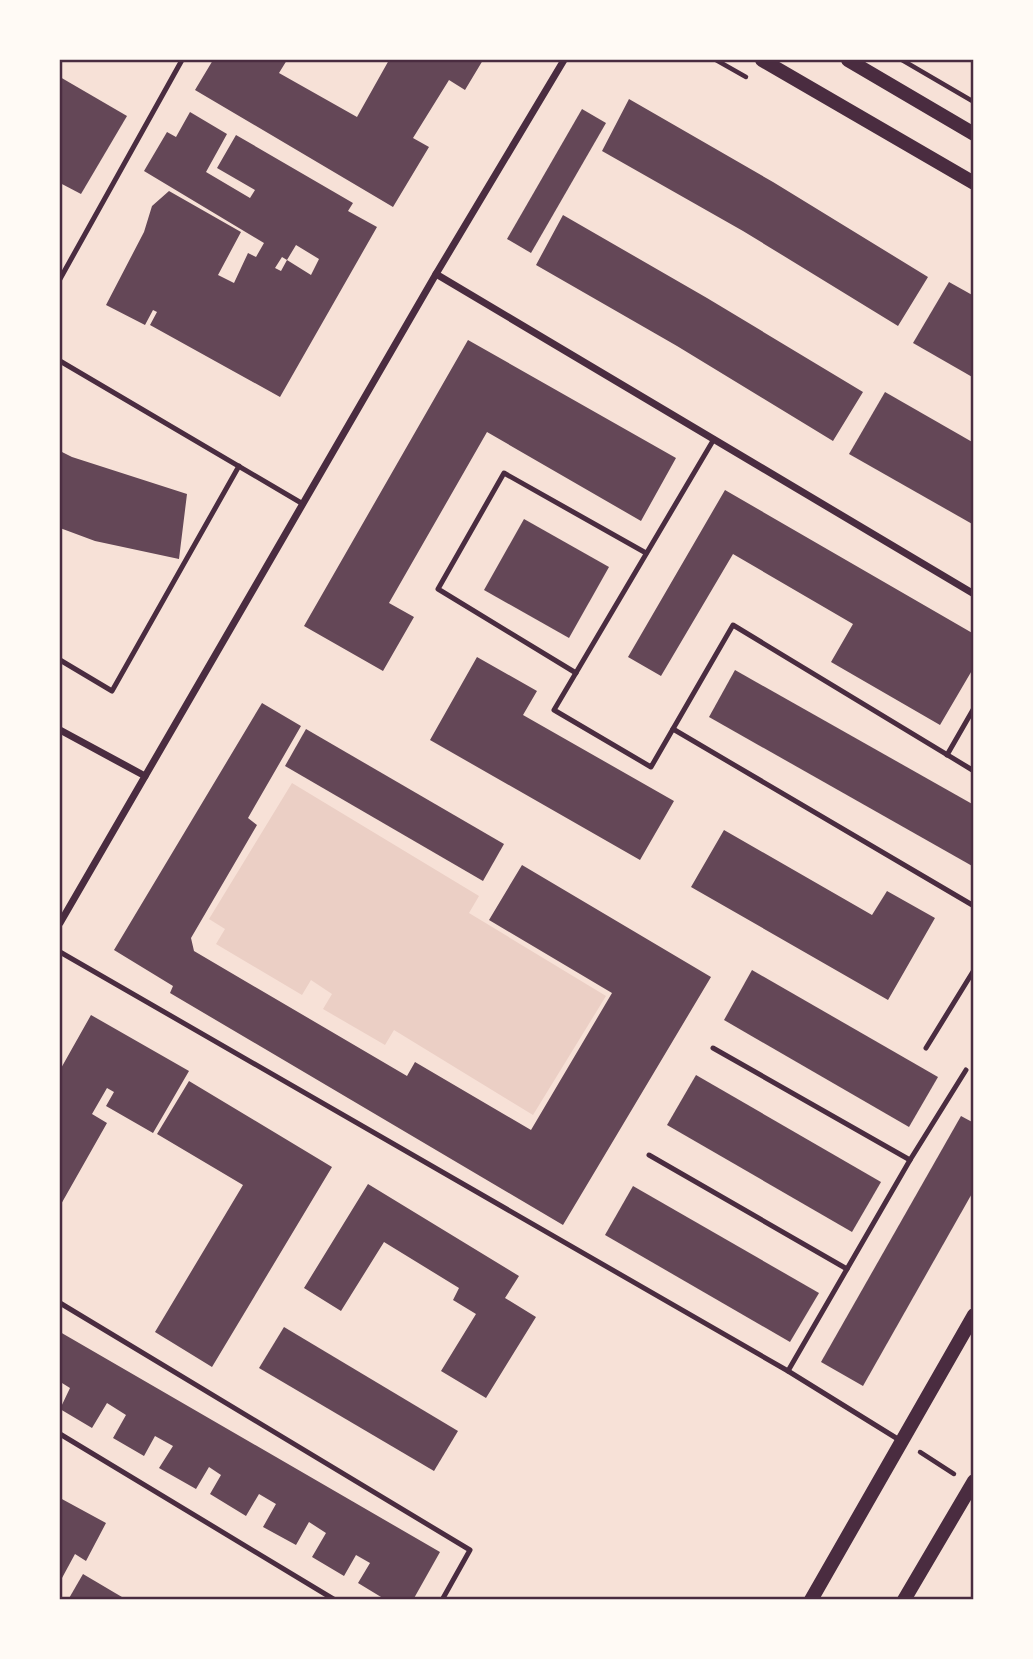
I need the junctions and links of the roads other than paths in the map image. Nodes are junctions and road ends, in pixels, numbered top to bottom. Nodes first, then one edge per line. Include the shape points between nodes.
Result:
1 (182, 60) edge
2 (564, 60) edge
3 (762, 60) edge
4 (848, 60) edge
5 (974, 134) edge
6 (974, 183) edge
7 (436, 274) junction
8 (60, 279) edge
9 (60, 361) edge
10 (714, 439) junction
11 (239, 466) junction
12 (303, 504) junction
13 (646, 553) junction
14 (974, 594) edge
15 (60, 660) edge
16 (576, 673) junction
17 (974, 708) edge
18 (673, 729) junction
19 (60, 730) edge
20 (947, 755) junction
21 (974, 771) edge
22 (145, 776) junction
23 (974, 906) edge
24 (60, 923) edge
25 (60, 952) edge
26 (974, 970) edge
27 (712, 1048) dead end
28 (926, 1048) dead end
29 (966, 1070) dead end
30 (649, 1155) dead end
31 (910, 1160) junction
32 (847, 1269) junction
33 (60, 1303) edge
34 (974, 1315) edge
35 (788, 1371) junction
36 (60, 1434) edge
37 (901, 1441) junction
38 (973, 1484) edge
39 (335, 1600) edge
40 (442, 1600) edge
41 (811, 1600) edge
42 (904, 1600) edge

1 - 8 lane
2 - 7 street
3 - 6 main road
4 - 5 main road
7 - 10 street
7 - 12 street
9 - 11 lane
10 - 13 lane
10 - 14 street
11 - 12 lane
11 - 15 lane via 112,691
12 - 22 street
13 - 16 lane
13 - 16 lane via 504,472 438,589
16 - 18 lane via 554,710 651,766
17 - 20 lane
18 - 20 lane via 733,625
18 - 23 lane
19 - 22 street
20 - 21 lane
22 - 24 street
25 - 35 lane
26 - 28 lane
27 - 31 lane
29 - 31 lane
30 - 32 lane
31 - 32 lane
32 - 35 lane
33 - 40 lane via 470,1550
34 - 37 main road
35 - 37 lane
36 - 39 lane
37 - 41 main road
38 - 42 main road

